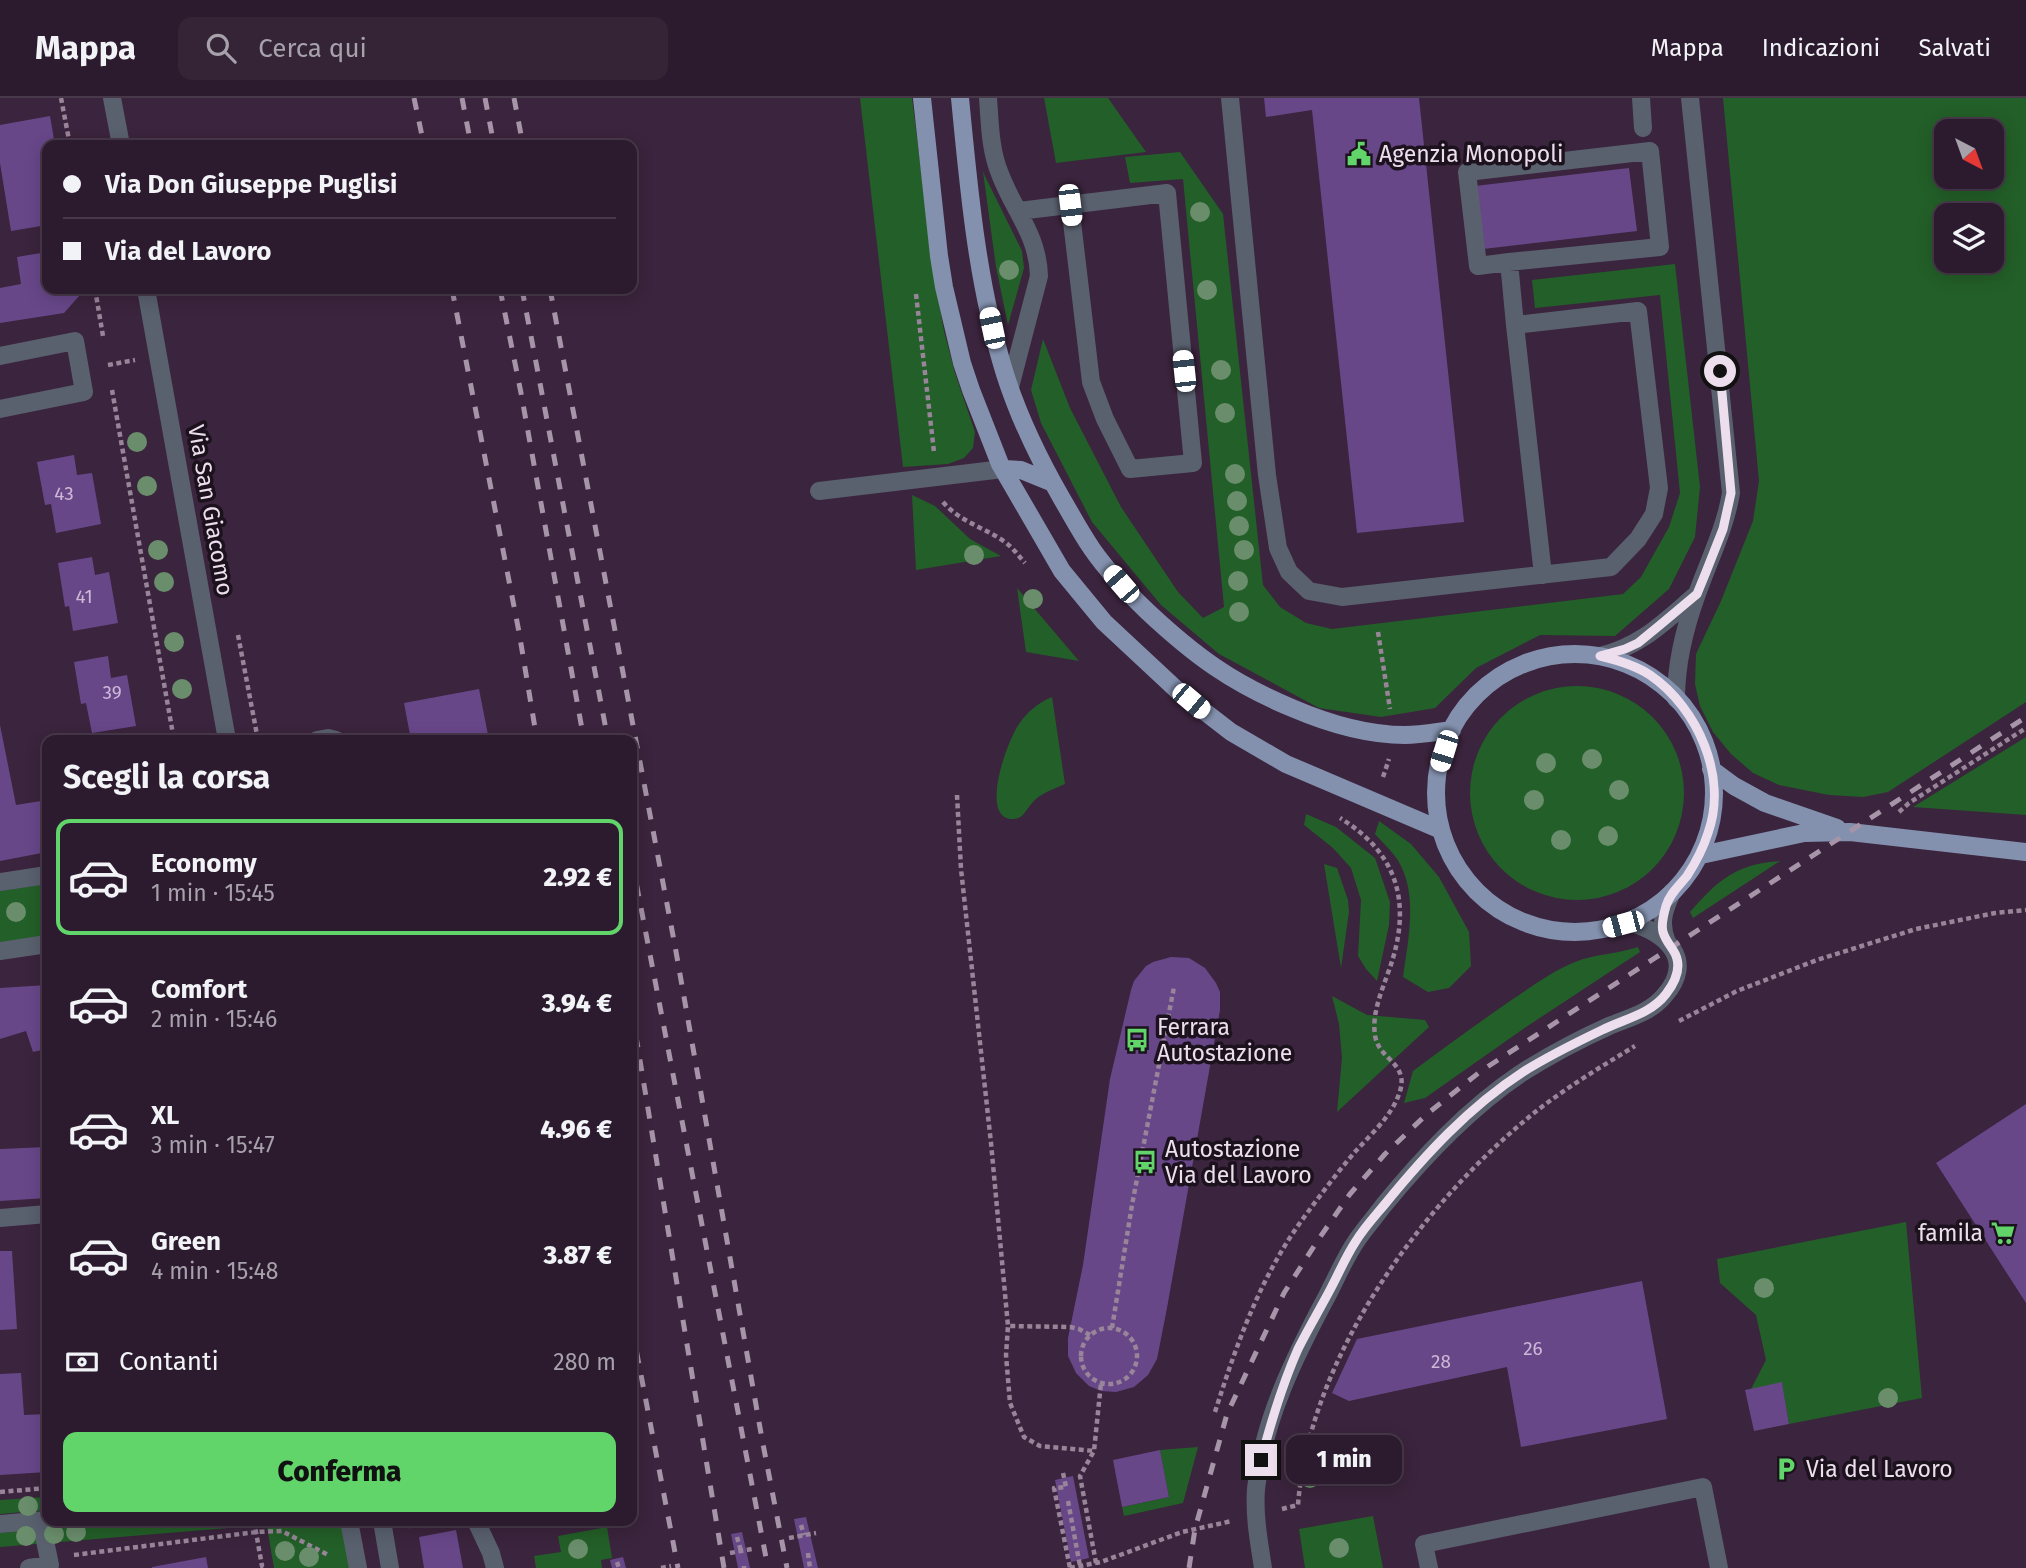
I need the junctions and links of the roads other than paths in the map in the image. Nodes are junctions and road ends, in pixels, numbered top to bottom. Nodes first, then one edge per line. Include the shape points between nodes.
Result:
1 (112, 98) edge
2 (922, 98) edge
3 (960, 98) edge
4 (988, 98) edge
5 (1230, 98) edge
6 (1641, 98) edge
7 (1690, 98) edge
8 (1643, 128) dead end
9 (120, 140) edge
10 (1070, 205) junction
11 (1019, 211) junction
12 (1509, 262) junction
13 (147, 294) edge
14 (1515, 325) junction
15 (0, 356) edge
16 (1010, 387) junction
17 (0, 409) edge
18 (1003, 469) junction
19 (1053, 483) junction
20 (819, 491) dead end
21 (1543, 575) junction
22 (1697, 594) junction
23 (1600, 656) junction
24 (1676, 699) junction
25 (1452, 730) junction
26 (226, 735) edge
27 (1712, 769) junction
28 (1441, 830) junction
29 (1850, 832) junction
30 (2026, 852) edge
31 (1701, 855) junction
32 (42, 876) edge
33 (0, 882) edge
34 (1672, 891) junction
35 (1628, 922) junction
36 (1667, 942) junction
37 (42, 945) edge
38 (0, 951) edge
39 (42, 1214) edge
40 (0, 1218) edge
41 (42, 1520) edge
42 (0, 1524) edge
43 (45, 1526) edge
44 (350, 1526) edge
45 (383, 1526) edge
46 (478, 1526) edge
47 (29, 1568) edge
48 (358, 1568) edge
49 (390, 1568) edge
50 (495, 1568) edge
51 (1263, 1568) edge
52 (1429, 1568) edge
53 (1719, 1568) edge

1 - 9 street
2 - 18 main road via 944,287 971,390
3 - 16 main road via 981,279
4 - 11 street via 992,150
5 - 21 street via 1267,475 1278,548 1289,572 1309,591 1342,597
6 - 8 street
7 - 22 street via 1731,480 1723,529
10 - 10 street via 1167,193 1192,463 1130,469 1105,419 1091,382
10 - 11 street
11 - 16 street via 1035,244 1039,276
12 - 12 street via 1660,247 1650,151 1467,172 1478,266
12 - 14 street
13 - 26 street, Via San Giacomo
14 - 21 street
14 - 21 street via 1638,311 1659,488 1654,514 1611,567
15 - 17 street via 75,341 84,392
16 - 19 main road
18 - 19 main road via 1021,470
18 - 20 street
18 - 28 main road via 1045,545 1081,596 1204,712 1286,764
19 - 25 main road via 1093,550 1132,596 1178,640 1227,676 1331,723 1404,735
22 - 23 street via 1638,643
22 - 24 street via 1678,668
23 - 24 main road via 1635,666
23 - 25 main road via 1555,656 1508,671 1477,694
24 - 27 main road via 1700,733
25 - 28 main road via 1436,785
27 - 29 main road via 1765,803
27 - 31 main road via 1714,811
28 - 35 main road via 1450,854 1474,889 1508,915 1553,930 1602,929
29 - 30 main road
29 - 31 main road via 1804,833
31 - 34 main road
32 - 33 street
34 - 35 main road
34 - 36 street via 1662,930
35 - 36 street via 1656,932
36 - 51 street via 1679,964 1676,979 1664,996 1651,1008 1563,1049 1485,1100 1406,1178 1356,1240 1299,1348 1261,1460 1255,1515
37 - 38 street
39 - 40 street
41 - 42 street
43 - 47 street via 50,1565
44 - 48 street
45 - 49 street
46 - 50 street
52 - 53 street via 1424,1544 1703,1487

